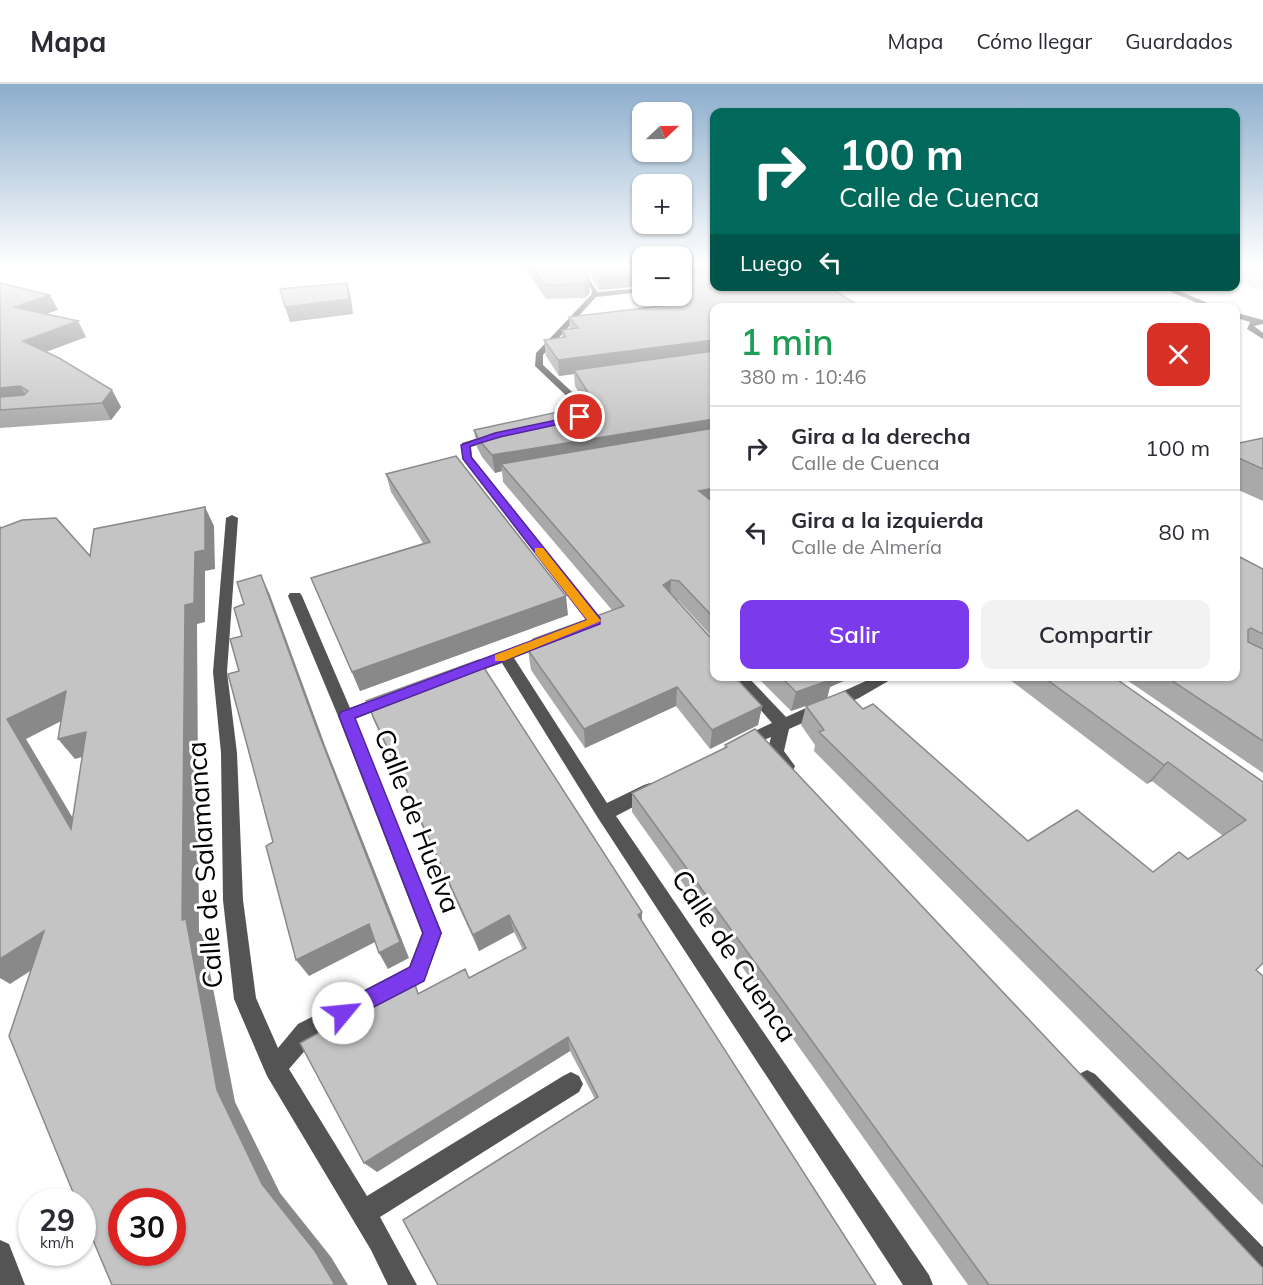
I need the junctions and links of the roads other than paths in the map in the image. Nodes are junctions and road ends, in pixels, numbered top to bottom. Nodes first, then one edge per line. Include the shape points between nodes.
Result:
1 (571, 320) edge
2 (1260, 322) edge
3 (1263, 337) edge
4 (566, 422) edge
5 (509, 433) edge
6 (495, 478) dead end
7 (483, 480) junction
8 (232, 518) dead end
9 (295, 596) dead end
10 (505, 656) junction
11 (452, 676) edge
12 (743, 681) edge
13 (881, 681) edge
14 (399, 696) edge
15 (346, 716) junction
16 (782, 723) junction
17 (730, 750) edge
18 (800, 780) edge
19 (667, 782) edge
20 (604, 813) junction
21 (1073, 1066) edge
22 (275, 1068) junction
23 (571, 1084) dead end
24 (363, 1213) junction
25 (0, 1253) edge
26 (1263, 1266) edge
27 (11, 1285) edge
28 (403, 1285) edge
29 (919, 1285) edge

1 - 4 street via 539,355 539,366 565,382 580,404 580,417
2 - 3 street via 1250,327
5 - 7 street via 466,445 467,457
6 - 7 street
7 - 10 street via 595,621
8 - 22 street, Calle de Salamanca via 220,672 228,753 233,900 244,999
9 - 15 street, Calle de Huelva
10 - 11 street
10 - 20 street, Calle de Cuenca
12 - 16 street
13 - 16 street via 855,696
14 - 15 street
15 - 22 street, Calle de Huelva via 432,933 417,974 306,1032
16 - 17 street
16 - 18 street via 775,753
19 - 20 street
20 - 29 street, Calle de Cuenca
21 - 26 street
22 - 24 street, Calle de Salamanca
23 - 24 street
24 - 28 street, Calle de Salamanca
25 - 27 street

